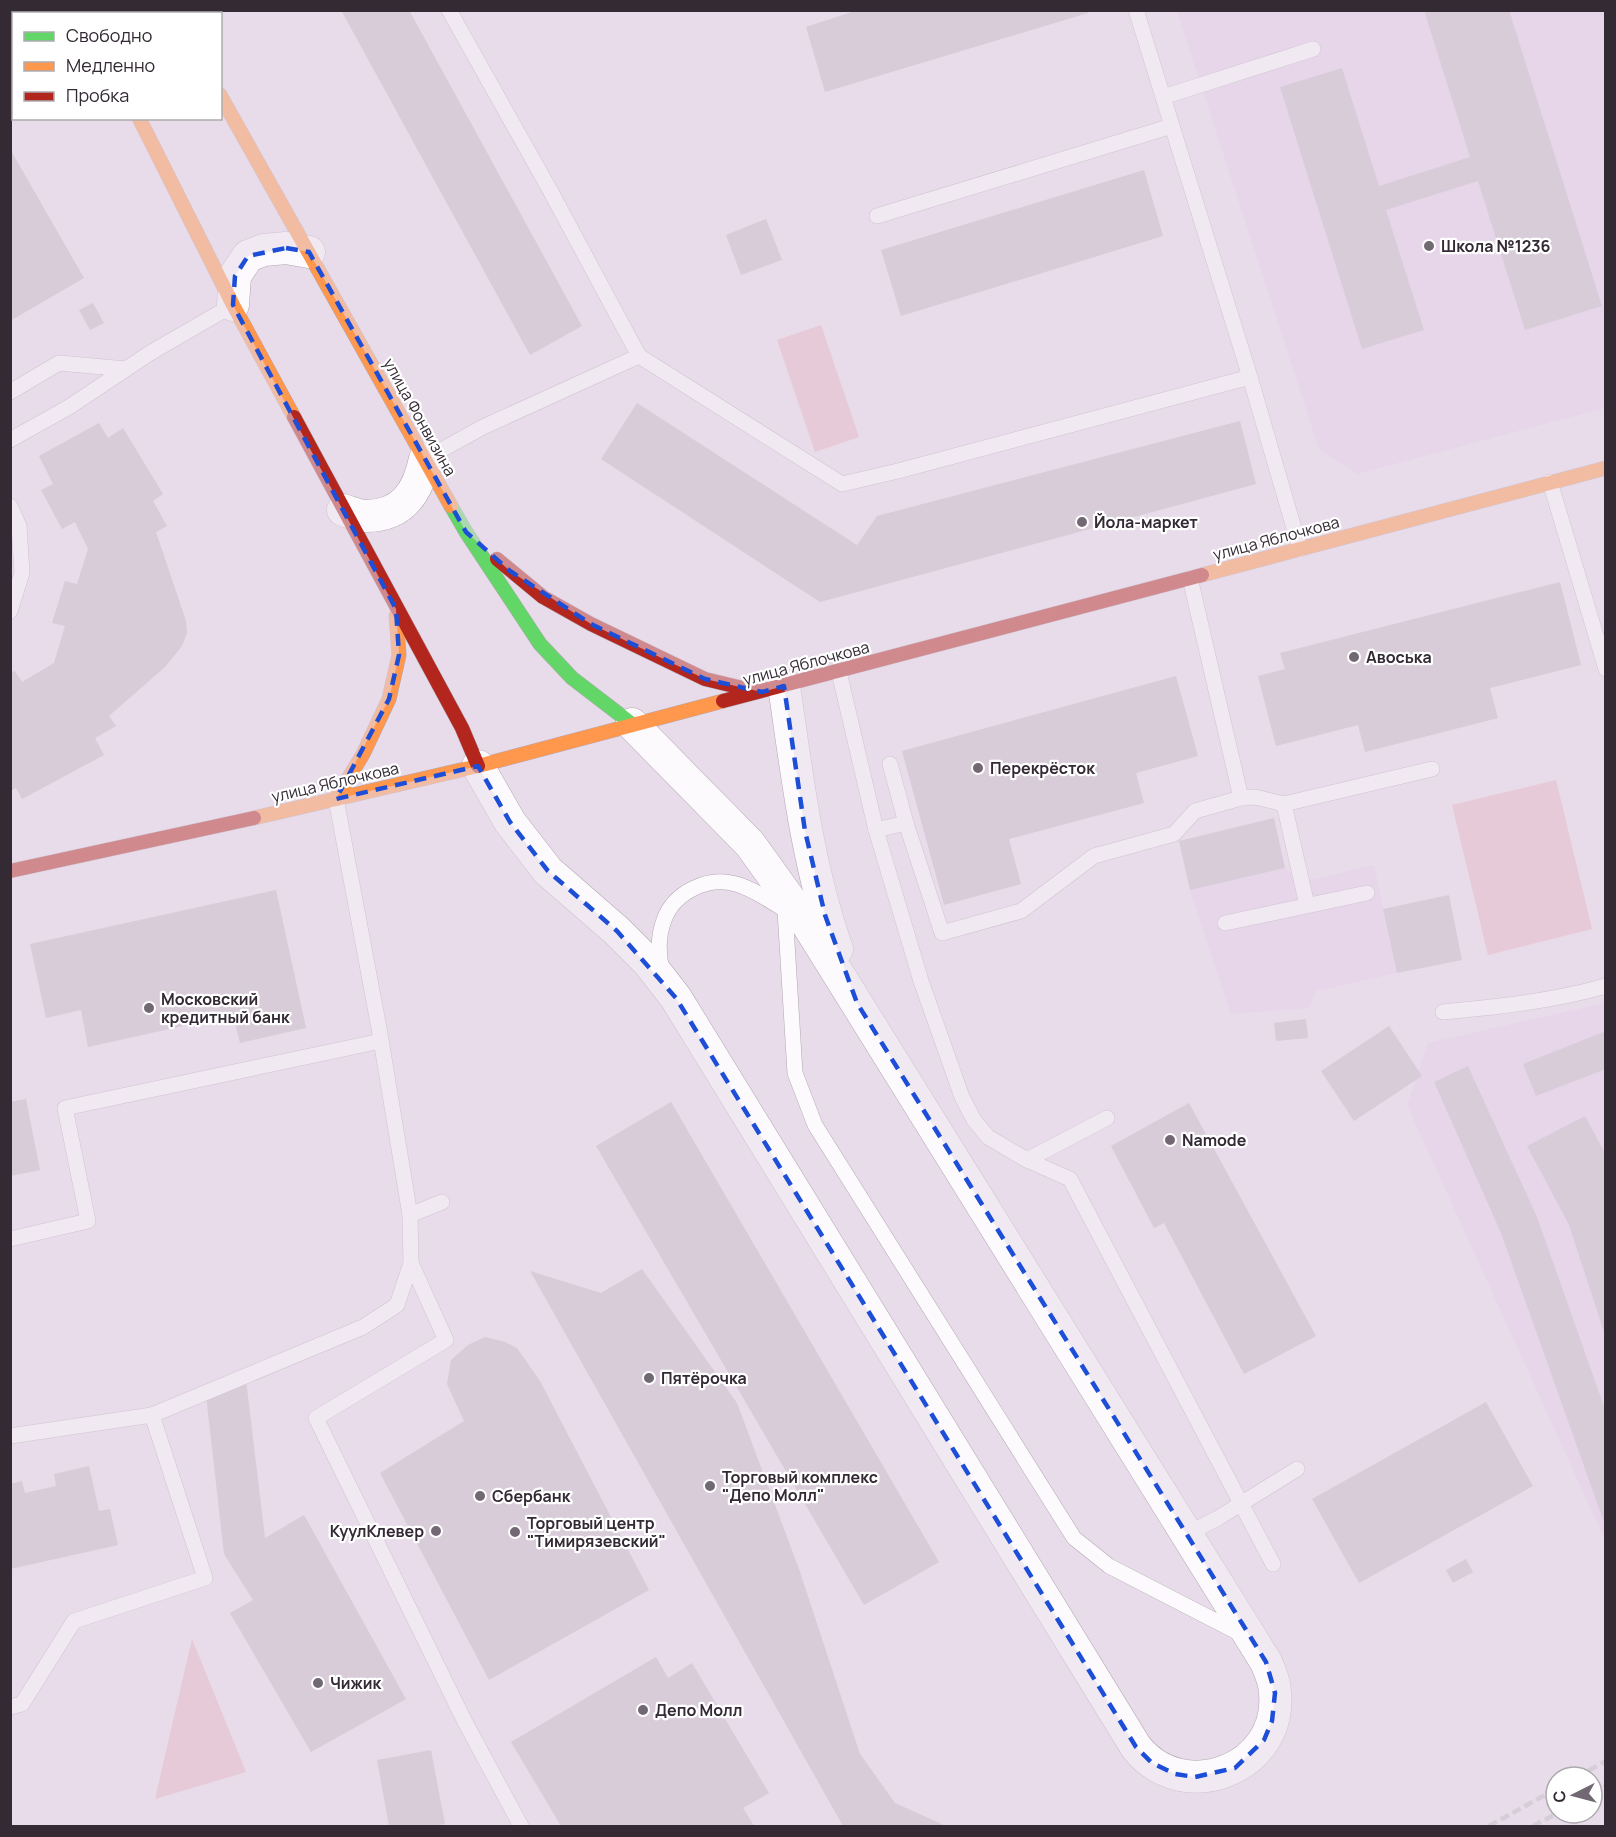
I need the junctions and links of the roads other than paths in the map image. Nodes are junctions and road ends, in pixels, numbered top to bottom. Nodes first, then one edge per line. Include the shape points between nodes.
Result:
1 (449, 10) edge
2 (1136, 10) edge
3 (1313, 49) dead end
4 (1163, 97) junction
5 (222, 99) edge
6 (141, 120) edge
7 (1172, 126) junction
8 (877, 216) dead end
9 (309, 252) junction
10 (233, 306) junction
11 (639, 356) junction
12 (126, 369) junction
13 (1250, 377) junction
14 (10, 392) edge
15 (10, 440) edge
16 (425, 459) junction
17 (1605, 468) edge
18 (1550, 482) junction
19 (10, 506) edge
20 (343, 510) junction
21 (466, 532) junction
22 (1300, 549) junction
23 (1190, 578) junction
24 (396, 609) junction
25 (10, 611) edge
26 (1605, 669) edge
27 (839, 672) junction
28 (773, 689) junction
29 (632, 724) junction
30 (890, 764) dead end
31 (478, 766) junction
32 (1432, 769) dead end
33 (1241, 798) junction
34 (336, 799) junction
35 (1284, 804) junction
36 (906, 823) junction
37 (876, 830) junction
38 (10, 871) edge
39 (1367, 892) dead end
40 (1307, 905) junction
41 (796, 916) junction
42 (1225, 923) dead end
43 (664, 981) junction
44 (1605, 986) edge
45 (856, 1003) junction
46 (1443, 1012) dead end
47 (381, 1041) junction
48 (1107, 1118) dead end
49 (1027, 1160) junction
50 (442, 1202) dead end
51 (410, 1215) junction
52 (10, 1239) edge
53 (411, 1263) junction
54 (152, 1415) junction
55 (10, 1436) edge
56 (1297, 1469) dead end
57 (1241, 1504) junction
58 (1187, 1534) junction
59 (1273, 1564) dead end
60 (1252, 1639) junction
61 (10, 1707) edge
62 (521, 1827) edge

1 - 11 lane
2 - 4 lane
3 - 4 lane
4 - 7 lane
5 - 9 street, улица Фонвизина
6 - 10 street
7 - 8 lane
7 - 13 lane
9 - 10 street via 286,248 248,256 235,276
9 - 16 street, улица Фонвизина
10 - 12 lane
10 - 20 street
11 - 13 lane via 842,484
11 - 16 lane via 483,427
12 - 14 lane via 59,363
12 - 15 lane
13 - 22 lane
16 - 20 street via 420,481 407,501 387,513 364,516
16 - 21 street, улица Фонвизина
17 - 18 street, улица Яблочкова
18 - 22 street, улица Яблочкова
18 - 26 lane
19 - 25 lane via 19,526 22,573
20 - 24 street
21 - 28 street via 543,597 591,624 705,679
21 - 29 street, улица Фонвизина via 540,644 572,678
22 - 23 street, улица Яблочкова
23 - 27 street, улица Яблочкова
23 - 33 lane
24 - 31 street via 462,728
24 - 34 street via 399,655 389,699
27 - 28 street, улица Яблочкова
27 - 37 lane
28 - 29 street, улица Яблочкова
28 - 45 street via 825,915
29 - 31 street, улица Яблочкова
29 - 41 street via 750,844 776,879
30 - 36 lane
31 - 34 street, улица Яблочкова
31 - 43 street via 510,822 548,872 617,931
32 - 35 lane
33 - 35 lane via 1256,797
33 - 36 lane via 1195,811 1174,834 1094,856 1021,911 942,933
34 - 38 street, улица Яблочкова
34 - 47 lane
35 - 40 lane
36 - 37 lane
37 - 49 lane via 921,981 962,1097 988,1137
39 - 40 lane
40 - 42 lane
41 - 43 lane via 736,884 702,884 686,892 664,918 659,958
41 - 45 street
41 - 60 lane via 795,1073 815,1125 1074,1538 1109,1566
43 - 60 street via 1140,1753 1174,1774 1195,1778 1234,1768 1251,1756 1272,1721 1275,1692 1266,1662
44 - 46 lane via 1507,1006
45 - 58 street
47 - 51 lane
47 - 52 lane via 65,1108 88,1221
48 - 49 lane
49 - 57 lane via 1070,1179
50 - 51 lane
51 - 53 lane
53 - 54 lane via 397,1305 363,1327
53 - 62 lane via 446,1340 316,1418 465,1722
54 - 55 lane
54 - 61 lane via 205,1578 74,1621 22,1704
56 - 57 lane
57 - 58 lane
57 - 59 lane
58 - 60 street

